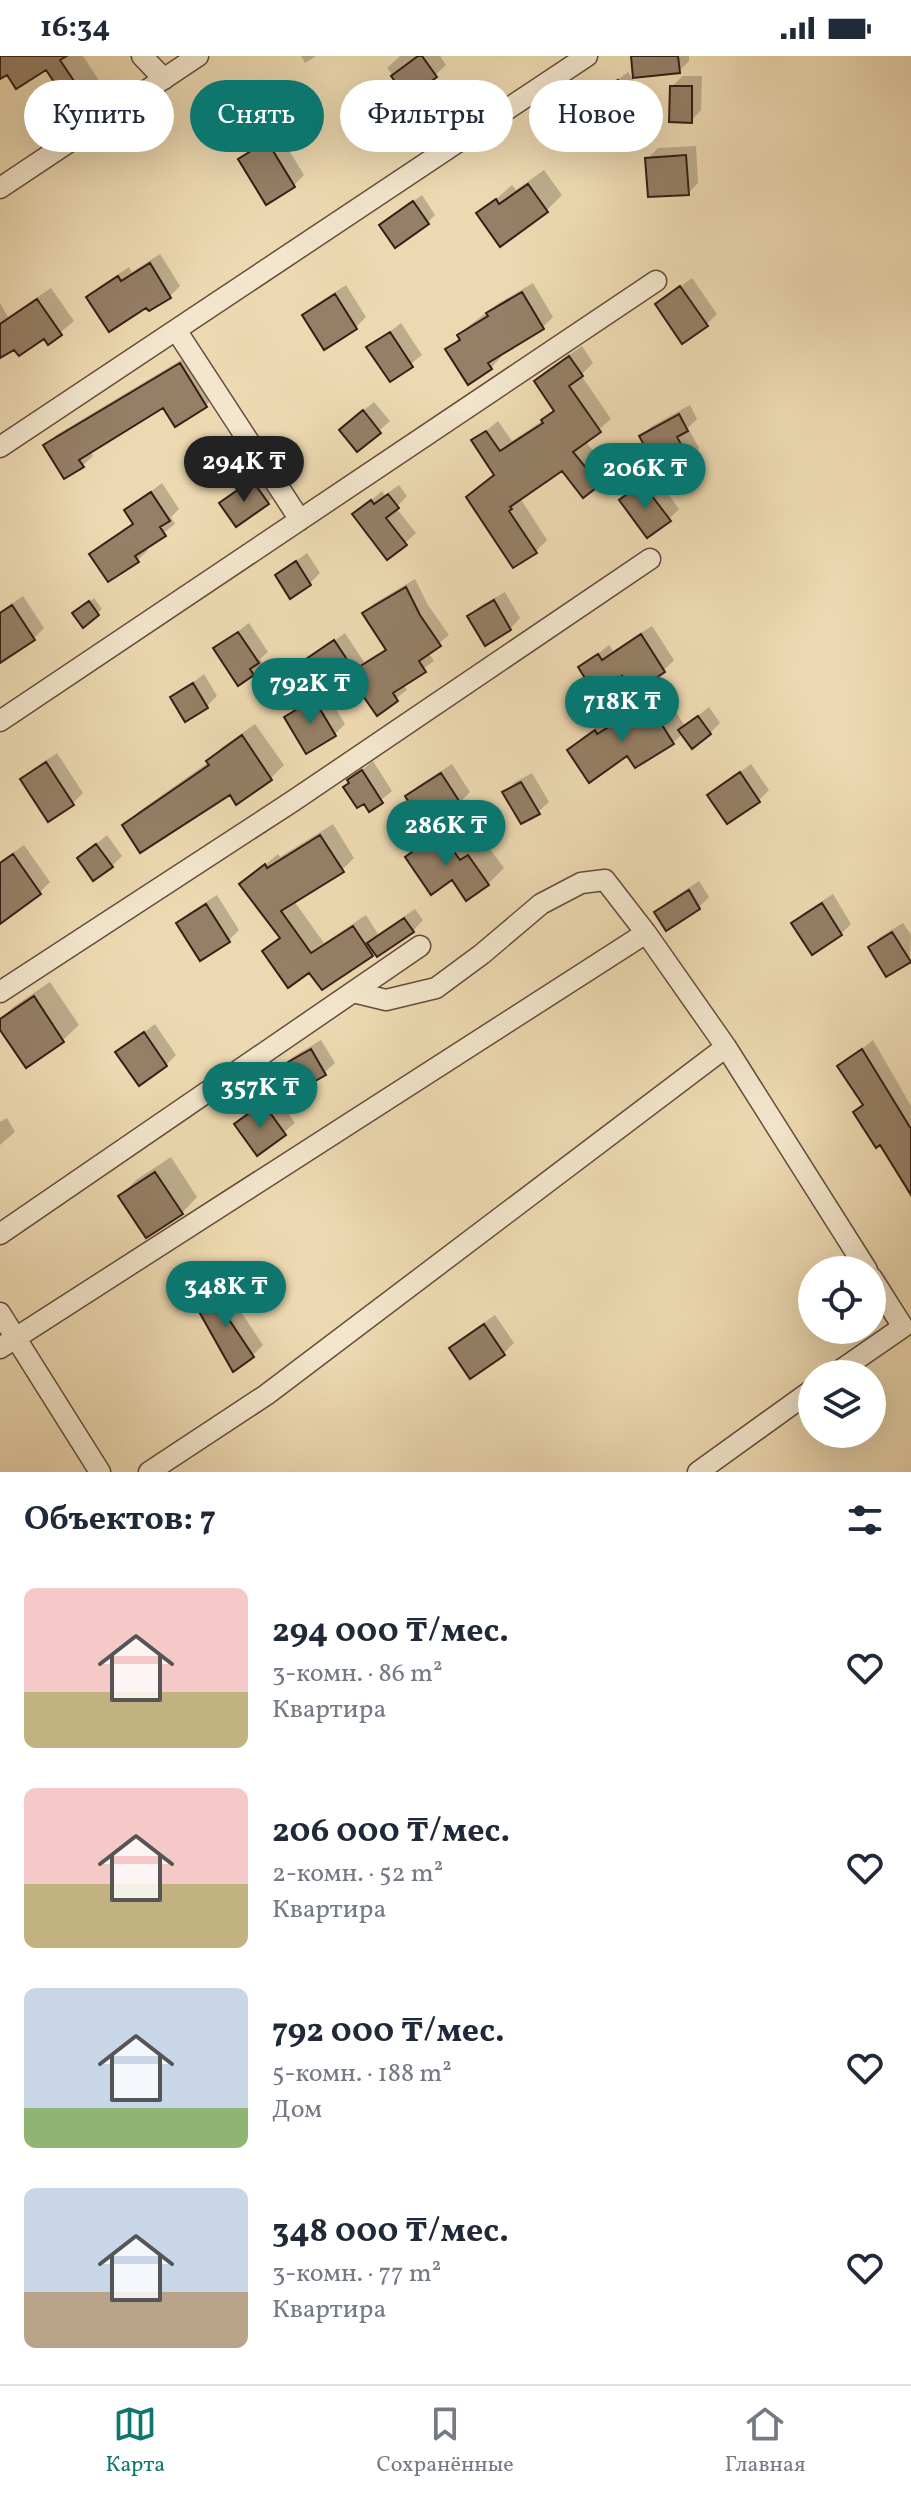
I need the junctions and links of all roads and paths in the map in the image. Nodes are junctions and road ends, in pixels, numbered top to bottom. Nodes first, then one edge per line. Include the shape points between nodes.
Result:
1 (142, 56) edge
2 (198, 56) edge
3 (587, 56) edge
4 (164, 79) junction
5 (0, 188) edge
6 (656, 281) dead end
7 (176, 330) junction
8 (0, 447) edge
9 (300, 520) junction
10 (650, 559) dead end
11 (0, 721) edge
12 (646, 933) junction
13 (420, 946) dead end
14 (0, 992) edge
15 (353, 992) junction
16 (726, 1047) junction
17 (0, 1234) edge
18 (858, 1256) edge
19 (886, 1300) edge
20 (0, 1313) edge
21 (907, 1332) edge
22 (8, 1343) edge
23 (859, 1360) edge
24 (798, 1400) edge
25 (100, 1472) edge
26 (149, 1472) edge
27 (698, 1472) edge

1 - 4 street
2 - 4 street
3 - 7 street
4 - 5 street
6 - 9 street
7 - 8 street
7 - 9 street
9 - 11 street
10 - 14 street
12 - 15 street via 605,880 581,883 541,904 436,988 386,1000
12 - 16 street
12 - 22 street
13 - 15 street
15 - 17 street
16 - 18 street
16 - 26 street via 266,1395
19 - 21 street
20 - 22 street
21 - 23 street
22 - 25 street
24 - 27 street

